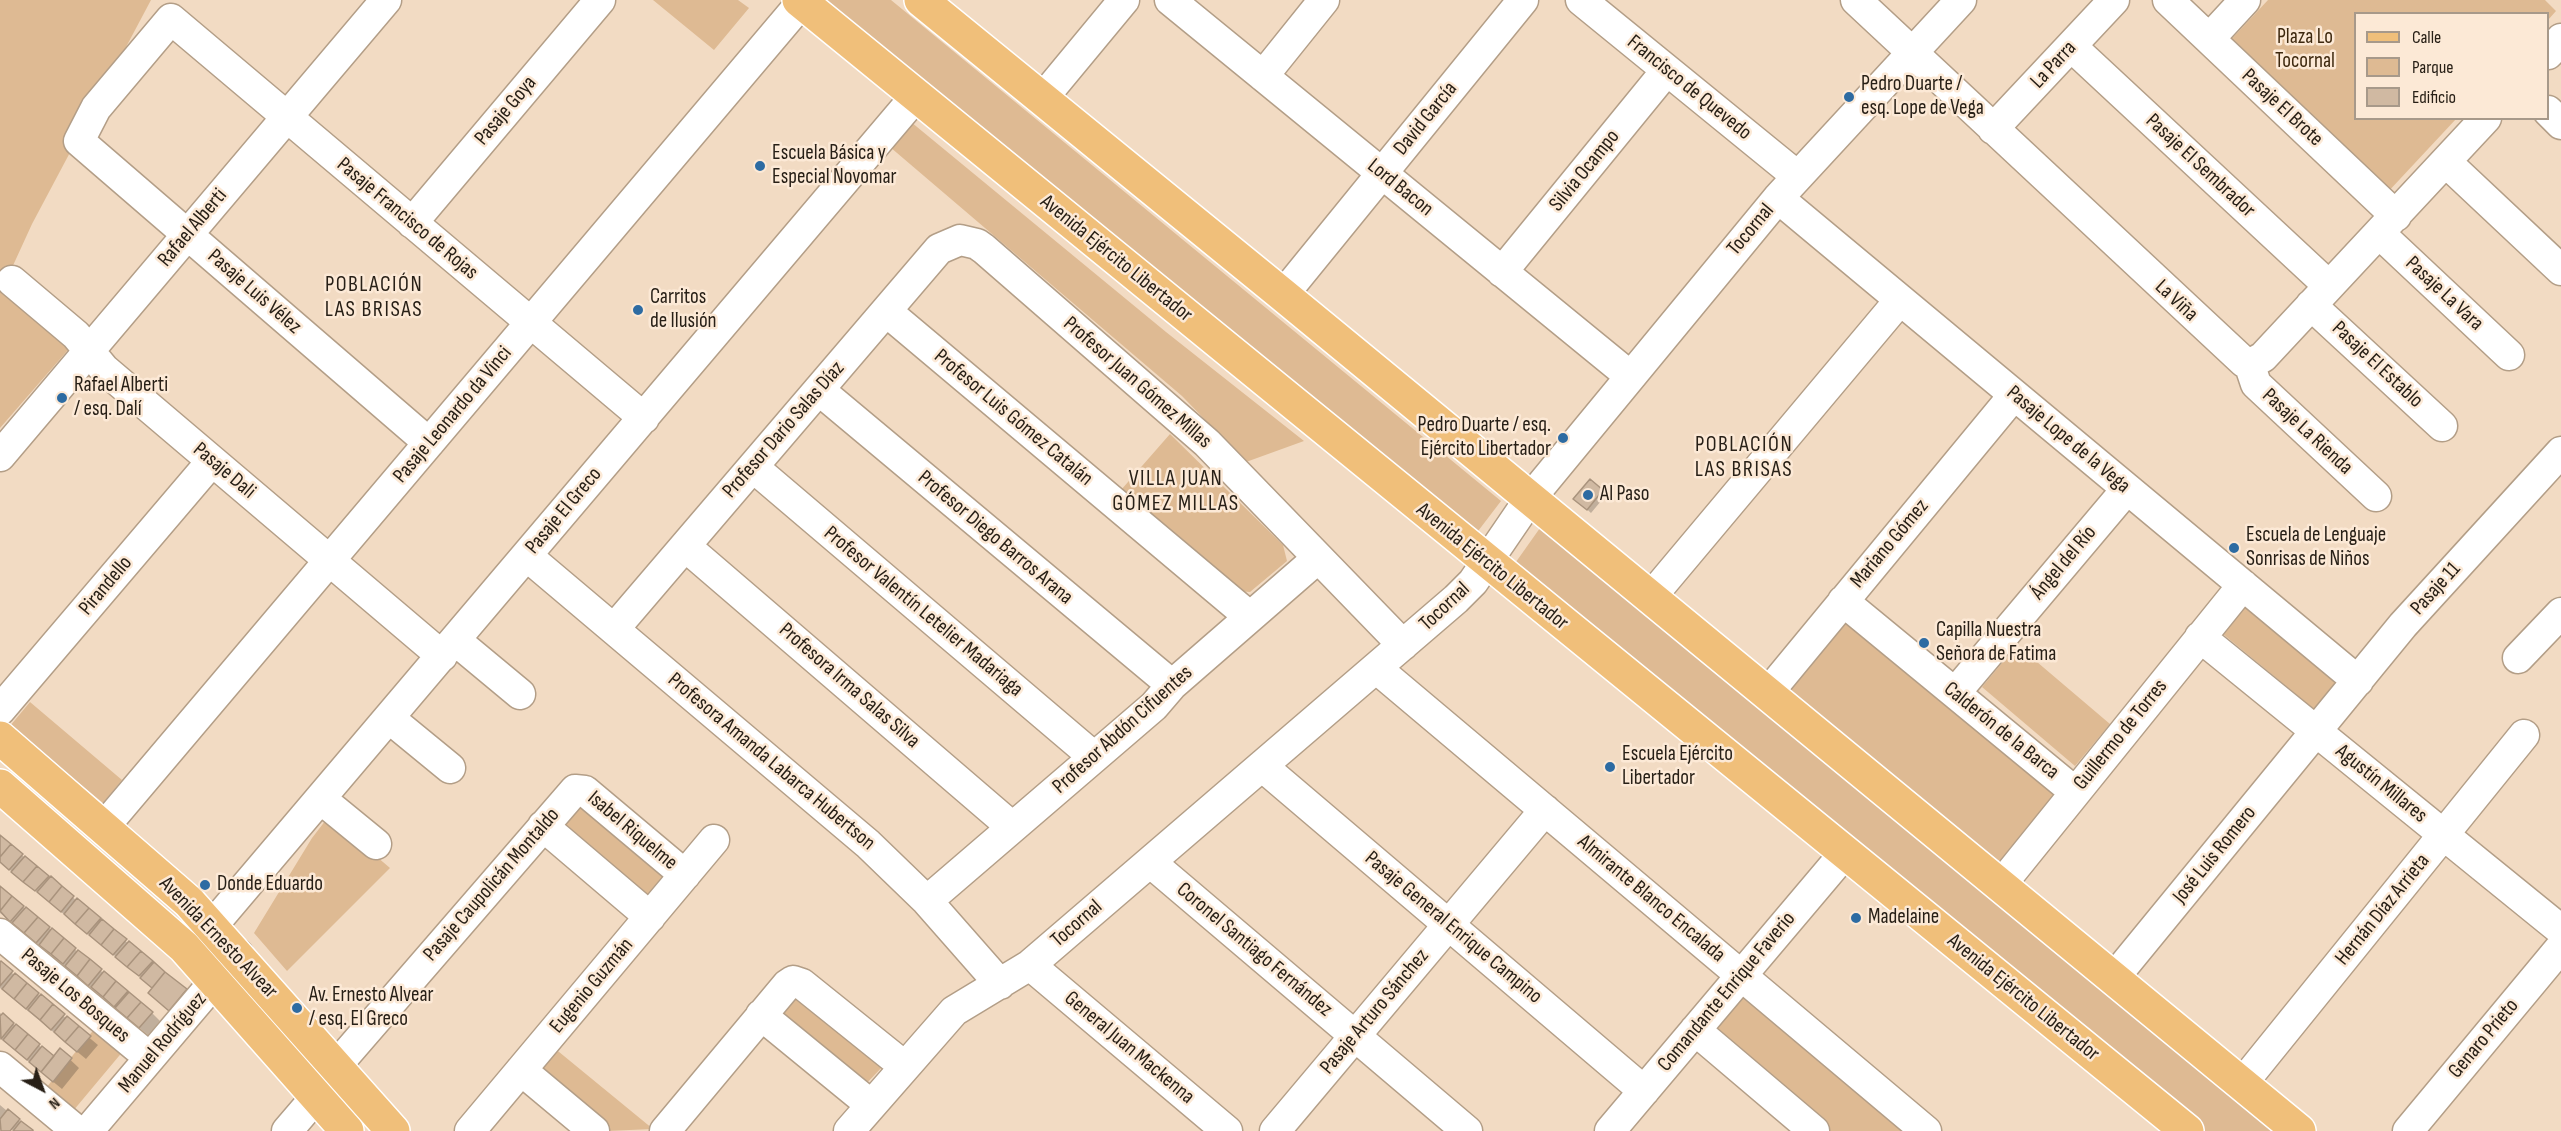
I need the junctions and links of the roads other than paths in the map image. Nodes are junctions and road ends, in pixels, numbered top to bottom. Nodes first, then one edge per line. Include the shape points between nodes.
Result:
1 (386, 0) edge
2 (600, 0) edge
3 (921, 0) edge
4 (1124, 0) edge
5 (1170, 0) edge
6 (1324, 0) edge
7 (1523, 0) edge
8 (1581, 0) edge
9 (1856, 0) edge
10 (1960, 0) edge
11 (2114, 0) edge
12 (2168, 0) edge
13 (2245, 0) edge
14 (801, 1) edge
15 (2209, 39) junction
16 (2561, 39) edge
17 (2071, 46) junction
18 (1912, 52) junction
19 (2549, 52) edge
20 (1667, 70) junction
21 (1263, 76) junction
22 (916, 96) junction
23 (1042, 99) junction
24 (2549, 113) edge
25 (287, 117) junction
26 (2485, 120) edge
27 (2561, 124) edge
28 (1994, 129) junction
29 (79, 141) joint
30 (2446, 162) junction
31 (1381, 173) junction
32 (1787, 187) junction
33 (412, 223) junction
34 (2387, 224) junction
35 (187, 234) junction
36 (960, 240) joint
37 (2561, 270) edge
38 (1503, 272) junction
39 (12, 281) dead end
40 (1283, 295) junction
41 (2320, 296) junction
42 (1900, 300) junction
43 (886, 311) junction
44 (531, 323) junction
45 (89, 351) junction
46 (2509, 355) dead end
47 (2249, 363) junction
48 (1630, 376) junction
49 (819, 390) junction
50 (2014, 395) junction
51 (644, 418) junction
52 (2442, 426) dead end
53 (429, 443) junction
54 (2561, 452) edge
55 (0, 456) edge
56 (212, 461) junction
57 (753, 467) junction
58 (2127, 489) junction
59 (2376, 496) dead end
60 (1529, 500) junction
61 (685, 546) junction
62 (526, 556) junction
63 (1318, 558) junction
64 (329, 561) junction
65 (1487, 562) junction
66 (2243, 585) junction
67 (1650, 598) junction
68 (1843, 601) junction
69 (2561, 613) edge
70 (1251, 617) junction
71 (614, 629) junction
72 (2200, 637) junction
73 (1403, 645) junction
74 (448, 648) junction
75 (2518, 658) dead end
76 (1376, 668) junction
77 (2358, 681) junction
78 (1172, 685) junction
79 (1955, 693) junction
80 (520, 694) dead end
81 (1767, 694) junction
82 (0, 710) edge
83 (389, 718) junction
84 (2317, 732) junction
85 (2524, 735) dead end
86 (0, 738) edge
87 (1094, 757) junction
88 (1262, 766) junction
89 (450, 768) dead end
90 (0, 786) edge
91 (579, 788) joint
92 (2076, 792) junction
93 (321, 799) junction
94 (1545, 810) junction
95 (543, 826) junction
96 (1012, 827) junction
97 (103, 828) junction
98 (2444, 835) junction
99 (714, 840) dead end
100 (376, 844) dead end
101 (1844, 854) junction
102 (1150, 862) junction
103 (685, 875) junction
104 (2000, 886) junction
105 (927, 901) junction
106 (650, 917) junction
107 (1449, 924) junction
108 (212, 926) junction
109 (2561, 930) edge
110 (0, 934) edge
111 (2561, 947) edge
112 (238, 954) junction
113 (1030, 965) junction
114 (1741, 975) junction
115 (2113, 979) junction
116 (216, 980) junction
117 (1000, 984) junction
118 (761, 1016) junction
119 (1695, 1029) junction
120 (1355, 1036) junction
121 (150, 1058) junction
122 (336, 1066) junction
123 (904, 1066) junction
124 (0, 1068) edge
125 (521, 1070) junction
126 (2241, 1085) junction
127 (1644, 1091) junction
128 (317, 1096) junction
129 (871, 1105) junction
130 (1808, 1129) edge
131 (88, 1130) edge
132 (2183, 1130) edge
133 (287, 1131) edge
134 (347, 1131) edge
135 (393, 1131) edge
136 (470, 1131) edge
137 (594, 1131) edge
138 (665, 1131) edge
139 (849, 1131) edge
140 (1227, 1131) edge
141 (1275, 1131) edge
142 (1467, 1131) edge
143 (1610, 1131) edge
144 (1926, 1131) edge
145 (2299, 1131) edge
146 (2408, 1131) edge

1 - 25 street, Rafael Alberti
2 - 33 street, Pasaje Goya
3 - 23 main road
4 - 23 street
5 - 21 street, Lord Bacon
6 - 21 street
7 - 31 street, David García
8 - 20 street, Francisco de Quevedo
9 - 18 street, La Viña
10 - 18 street, Tocornal
11 - 17 street, La Parra
12 - 15 street, Pasaje El Brote
13 - 15 street
14 - 22 main road, Avenida Ejército Libertador
14 - 44 street, Pasaje Leonardo da Vinci
15 - 34 street, Pasaje El Brote
16 - 19 street
17 - 28 street, La Parra
17 - 41 street, Pasaje El Sembrador
18 - 28 street, La Viña
18 - 32 street, Tocornal
20 - 32 street, Francisco de Quevedo
20 - 38 street, Silvia Ocampo
21 - 31 street, Lord Bacon
22 - 51 street, Pasaje El Greco
22 - 65 main road, Avenida Ejército Libertador
23 - 40 main road
24 - 27 street
25 - 29 street, Pasaje Francisco de Rojas via 171,19 96,108
25 - 33 street, Pasaje Francisco de Rojas
25 - 35 street, Rafael Alberti
26 - 30 street
28 - 47 street, La Viña via 2239,360
29 - 35 street, Pasaje Luis Vélez
30 - 34 street
30 - 37 street
31 - 38 street, Lord Bacon
31 - 40 street, David García
32 - 42 street, Pasaje Lope de la Vega
32 - 48 street, Tocornal
33 - 44 street, Pasaje Francisco de Rojas
34 - 41 street
34 - 46 street, Pasaje La Vara
35 - 45 street, Rafael Alberti
35 - 53 street, Pasaje Luis Vélez
36 - 43 street, Profesor Dario Salas Díaz via 939,249
36 - 63 street, Profesor Juan Gómez Millas via 984,249 1168,408
38 - 48 street, Lord Bacon
39 - 45 street, Pasaje Dali via 76,335
40 - 60 main road
41 - 47 street via 2263,357
41 - 52 street, Pasaje El Establo
42 - 50 street, Pasaje Lope de la Vega
42 - 67 street
43 - 49 street, Profesor Dario Salas Díaz
43 - 70 street, Profesor Luis Gómez Catalán
44 - 51 street, Pasaje Francisco de Rojas
44 - 53 street, Pasaje Leonardo da Vinci
45 - 55 street, Rafael Alberti
45 - 56 street, Pasaje Dali via 104,369
47 - 59 street, Pasaje La Rienda via 2256,384
48 - 60 street, Tocornal
49 - 57 street, Profesor Dario Salas Díaz
49 - 78 street, Profesor Diego Barros Arana
50 - 58 street, Pasaje Lope de la Vega
50 - 68 street, Mariano Gómez
51 - 62 street, Pasaje El Greco
53 - 64 street, Pasaje Leonardo da Vinci
54 - 77 street, Pasaje 11 via 2403,625
56 - 64 street, Pasaje Dali
56 - 82 street, Pirandello
57 - 61 street, Profesor Dario Salas Díaz
57 - 87 street, Profesor Valentín Letelier Madariaga
58 - 66 street, Pasaje Lope de la Vega
58 - 79 street, Ángel del Río
60 - 65 street, Tocornal
60 - 67 main road
61 - 71 street, Profesor Dario Salas Díaz
61 - 96 street, Profesora Irma Salas Silva
62 - 71 street, Profesora Amanda Labarca Hubertson
62 - 74 street, Pasaje El Greco
63 - 70 street, Profesor Abdón Cifuentes
63 - 73 street, Profesor Juan Gómez Millas
64 - 74 street, Pasaje Dali
64 - 97 street, Pasaje Leonardo da Vinci
65 - 73 street, Tocornal via 1456,599
65 - 101 main road, Avenida Ejército Libertador
66 - 72 street, Guillermo de Torres
66 - 77 street, Pasaje Lope de la Vega
67 - 81 main road
68 - 79 street, Calderón de la Barca
68 - 81 street, Mariano Gómez
69 - 75 street
70 - 78 street, Profesor Abdón Cifuentes
71 - 105 street, Profesora Amanda Labarca Hubertson via 828,809
72 - 84 street, Agustín Millares
72 - 92 street, Guillermo de Torres
73 - 76 street, Tocornal
74 - 80 street, Pasaje Dali
74 - 83 street, Pasaje El Greco
76 - 88 street, Tocornal
76 - 94 street, Almirante Blanco Encalada
77 - 84 street, Pasaje 11
78 - 87 street, Profesor Abdón Cifuentes via 1154,706
79 - 92 street, Calderón de la Barca
81 - 104 main road
83 - 89 street
83 - 93 street, Pasaje El Greco
84 - 98 street, Agustín Millares
84 - 115 street, José Luis Romero
85 - 98 street, Hernán Díaz Arrieta
86 - 97 main road, Avenida Ernesto Alvear
87 - 96 street, Profesor Abdón Cifuentes
88 - 102 street, Tocornal
88 - 107 street, Pasaje General Enrique Campino
90 - 116 main road, Avenida Ernesto Alvear via 184,947
91 - 95 street, Pasaje Caupolicán Montaldo
91 - 103 street, Isabel Riquelme
92 - 104 street, Guillermo de Torres
93 - 100 street
93 - 108 street, Pasaje El Greco
94 - 107 street, Pasaje Arturo Sánchez
94 - 114 street, Almirante Blanco Encalada
95 - 106 street
95 - 122 street, Pasaje Caupolicán Montaldo
96 - 105 street, Profesor Abdón Cifuentes
97 - 108 main road, Avenida Ernesto Alvear
98 - 109 street, Agustín Millares
98 - 126 street, Hernán Díaz Arrieta
99 - 103 street, Eugenio Guzmán
101 - 114 street, Comandante Enrique Faverio
101 - 132 main road, Avenida Ejército Libertador
102 - 113 street, Tocornal
102 - 120 street, Coronel Santiago Fernández
103 - 106 street, Eugenio Guzmán
104 - 115 main road
105 - 117 street, Profesora Amanda Labarca Hubertson
106 - 125 street, Eugenio Guzmán
107 - 120 street, Pasaje Arturo Sánchez
107 - 127 street, Pasaje General Enrique Campino
108 - 112 main road, Avenida Ernesto Alvear
110 - 121 street, Pasaje Los Bosques
111 - 146 street, Genaro Prieto
112 - 116 street, Manuel Rodríguez
112 - 122 main road, Avenida Ernesto Alvear
113 - 117 street, Tocornal
113 - 140 street, General Juan Mackenna
114 - 119 street, Comandante Enrique Faverio
114 - 144 street, Almirante Blanco Encalada
115 - 126 main road
116 - 121 street, Manuel Rodríguez
116 - 128 main road, Avenida Ernesto Alvear
117 - 123 street, Tocornal via 954,1011
118 - 123 street via 787,985 793,981 802,984
118 - 129 street
118 - 138 street
119 - 127 street, Comandante Enrique Faverio
119 - 130 street
120 - 141 street, Pasaje Arturo Sánchez
120 - 142 street, Coronel Santiago Fernández
121 - 131 street, Manuel Rodríguez
122 - 135 main road, Avenida Ernesto Alvear
123 - 129 street, Tocornal
124 - 131 street
125 - 136 street, Eugenio Guzmán
125 - 137 street
126 - 145 main road
127 - 143 street, Comandante Enrique Faverio
128 - 133 street
128 - 134 main road, Avenida Ernesto Alvear
129 - 139 street, Tocornal

